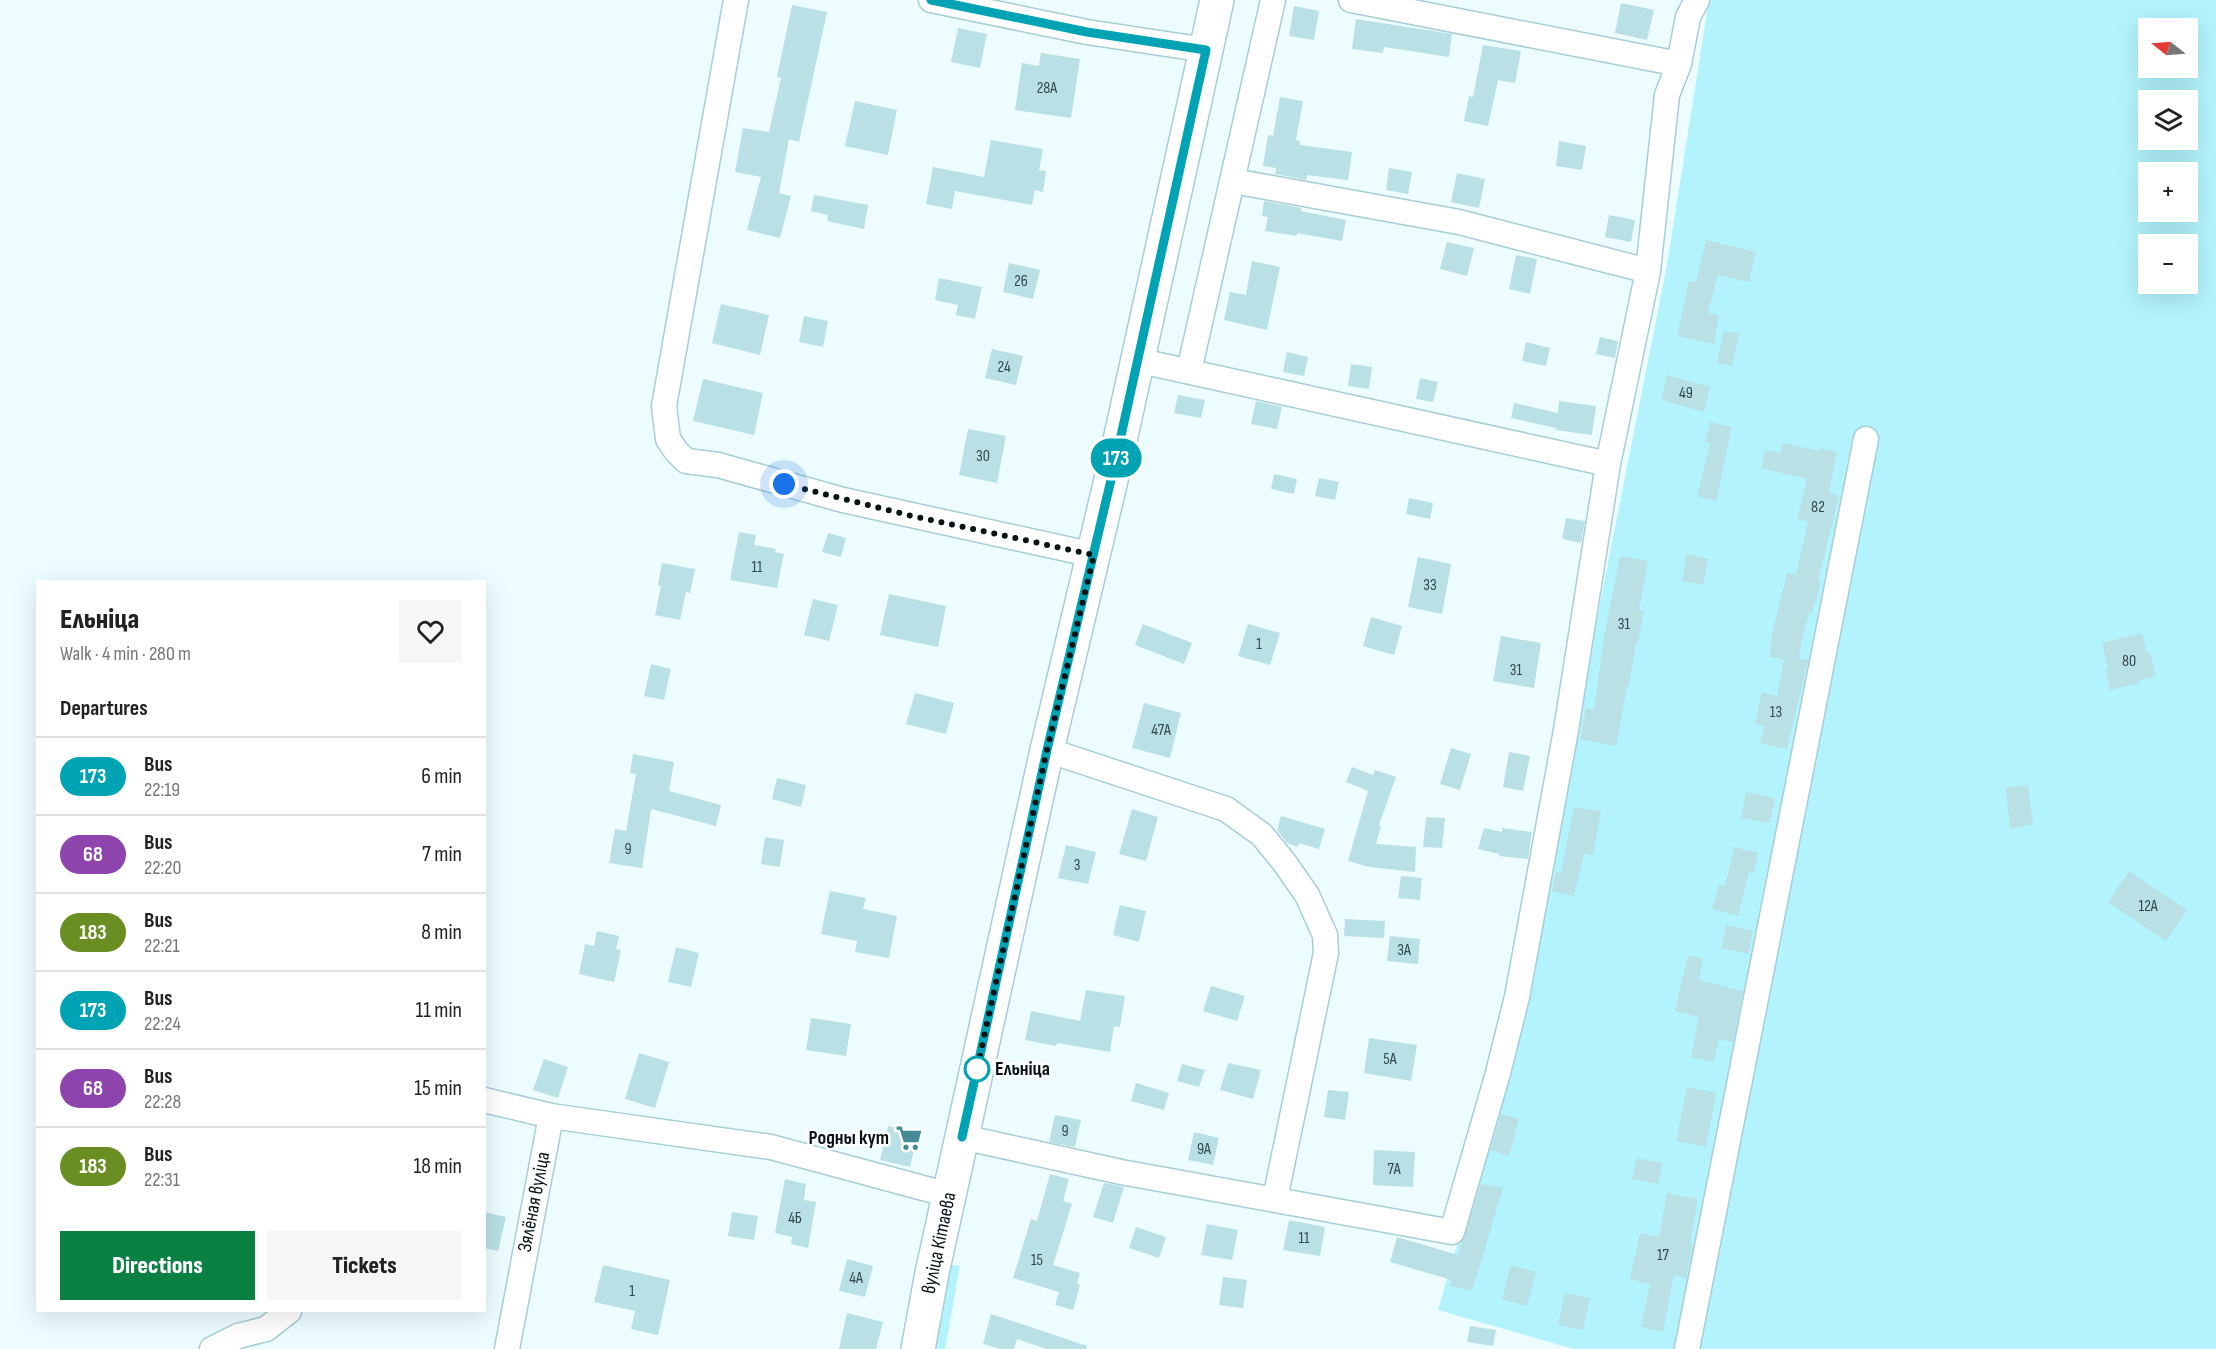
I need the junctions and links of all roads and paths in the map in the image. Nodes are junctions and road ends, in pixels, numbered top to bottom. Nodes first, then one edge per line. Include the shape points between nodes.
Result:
1 (736, 0) edge
2 (931, 0) edge
3 (1217, 0) edge
4 (1273, 0) edge
5 (1352, 0) edge
6 (1696, 0) edge
7 (1206, 50) junction
8 (1679, 64) junction
9 (1233, 181) junction
10 (1648, 271) junction
11 (1137, 360) junction
12 (1189, 370) junction
13 (1866, 439) dead end
14 (1608, 464) junction
15 (1094, 555) junction
16 (1047, 750) junction
17 (488, 1101) edge
18 (551, 1116) junction
19 (962, 1137) junction
20 (949, 1195) junction
21 (1275, 1198) junction
22 (287, 1312) edge
23 (212, 1349) edge
24 (507, 1349) edge
25 (918, 1349) edge
26 (1687, 1349) edge

1 - 15 street via 664,406 668,439 686,461 718,465 854,502
2 - 7 street via 1087,32
3 - 7 main road, вуліца Кітаева
4 - 9 street
5 - 8 street
6 - 8 street via 1688,17
7 - 11 main road, вуліца Кітаева
8 - 10 street via 1667,94
9 - 10 street via 1459,222
9 - 12 street
10 - 14 street
11 - 12 street
11 - 15 main road, вуліца Кітаева
12 - 14 street
13 - 26 street
14 - 21 street via 1566,730 1517,997 1452,1232
15 - 16 main road, вуліца Кітаева
16 - 19 main road, вуліца Кітаева
16 - 21 street via 1226,809 1262,835 1307,895 1325,935 1326,953
17 - 18 street
18 - 20 street via 771,1147
18 - 24 street, Зялёная вуліца
19 - 20 main road, вуліца Кітаева
19 - 21 street via 1121,1172
20 - 25 main road, вуліца Кітаева
22 - 23 street via 266,1329 238,1336

